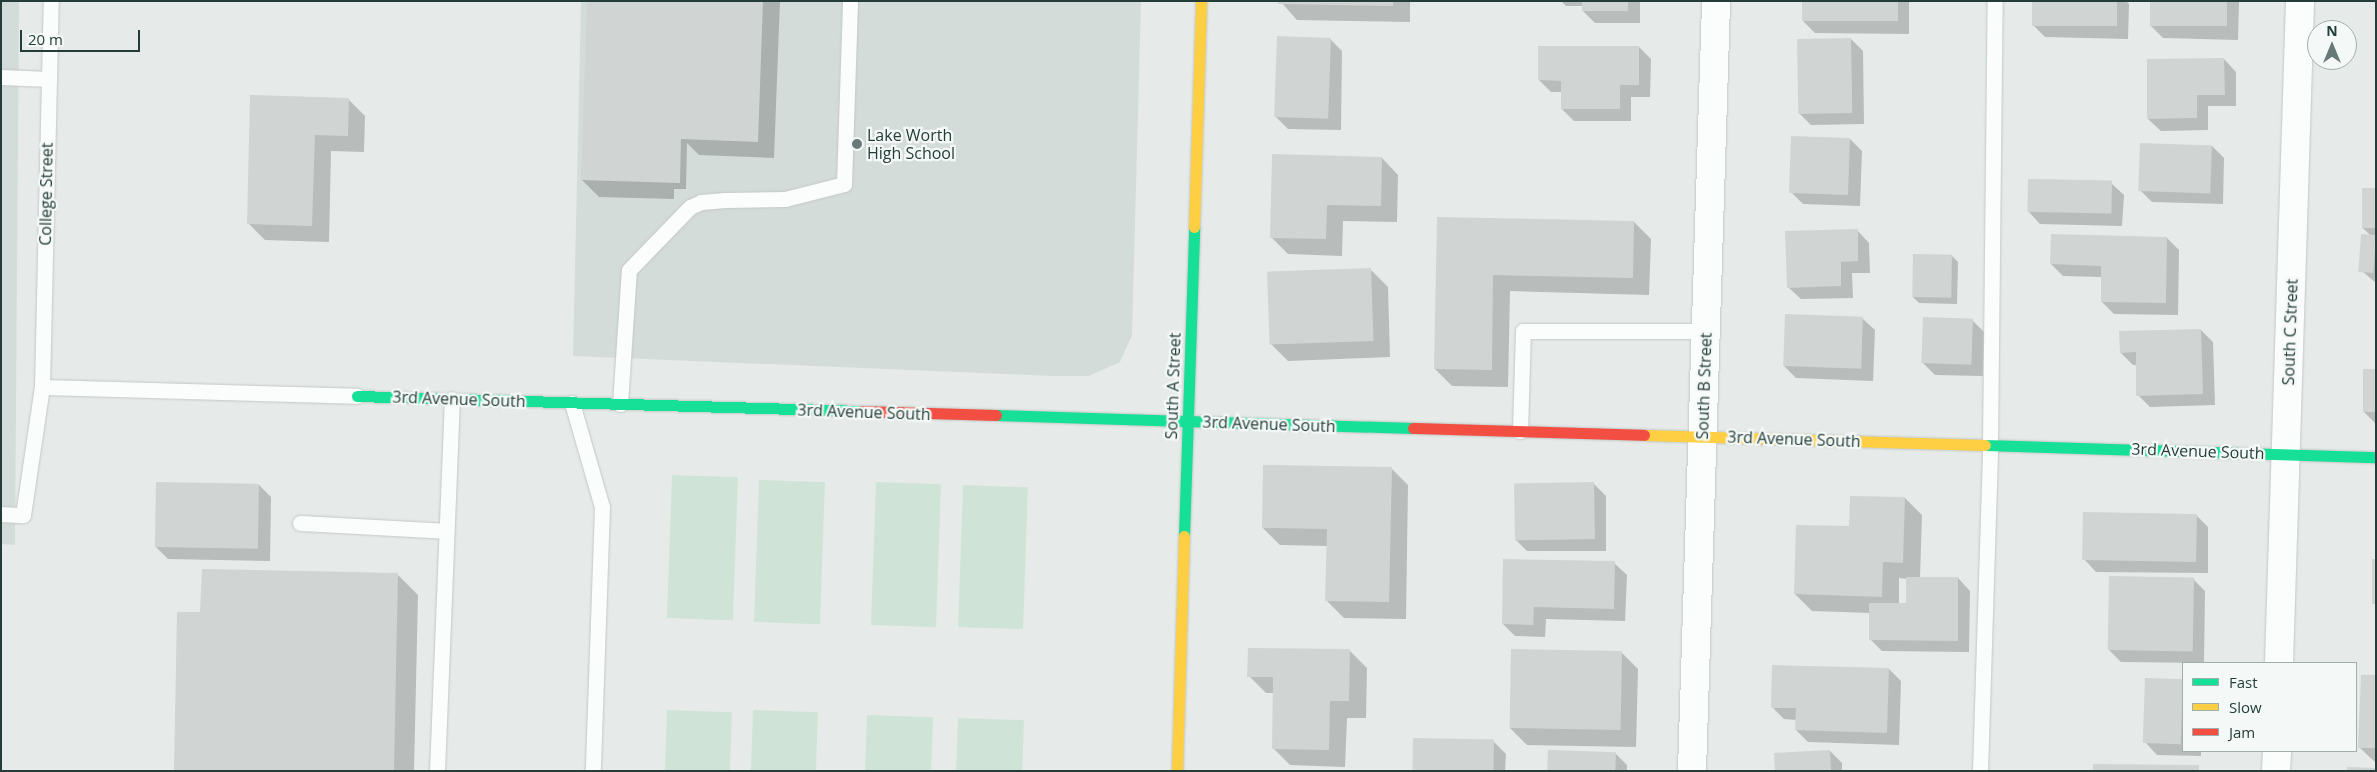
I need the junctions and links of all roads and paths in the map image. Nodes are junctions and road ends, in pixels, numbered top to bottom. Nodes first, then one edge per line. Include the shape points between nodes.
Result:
1 (51, 1) edge
2 (850, 1) edge
3 (1202, 1) edge
4 (1716, 1) edge
5 (1995, 1) edge
6 (2300, 1) edge
7 (1, 77) edge
8 (49, 79) junction
9 (1706, 331) junction
10 (42, 387) junction
11 (357, 396) joint
12 (452, 399) junction
13 (572, 403) junction
14 (620, 404) junction
15 (1188, 421) junction
16 (1520, 431) junction
17 (1703, 437) junction
18 (1990, 445) junction
19 (2286, 454) junction
20 (2376, 457) edge
21 (1, 514) edge
22 (300, 523) dead end
23 (446, 531) junction
24 (2280, 662) edge
25 (2277, 752) edge
26 (437, 771) edge
27 (593, 771) edge
28 (1177, 771) edge
29 (1692, 771) edge
30 (1980, 771) edge
31 (2276, 771) edge

1 - 8 lane, College Street
2 - 14 lane via 844,184 785,199 702,202 690,207 629,270
3 - 15 street, South A Street
4 - 9 street, South B Street
5 - 18 lane
6 - 19 street, South C Street
7 - 8 lane
8 - 10 lane, College Street
9 - 16 lane via 1523,331
9 - 17 street, South B Street
10 - 11 lane, 3rd Avenue South
10 - 21 lane, College Street via 23,515
11 - 12 street, 3rd Avenue South
12 - 13 street, 3rd Avenue South
12 - 23 lane
13 - 14 street, 3rd Avenue South
13 - 27 lane via 602,507
14 - 15 street, 3rd Avenue South
15 - 16 street, 3rd Avenue South
15 - 28 street, South A Street
16 - 17 street, 3rd Avenue South
17 - 18 street, 3rd Avenue South
17 - 29 street, South B Street
18 - 19 street, 3rd Avenue South
18 - 30 lane
19 - 20 street, 3rd Avenue South
19 - 24 street, South C Street
22 - 23 lane
23 - 26 lane
25 - 31 street

